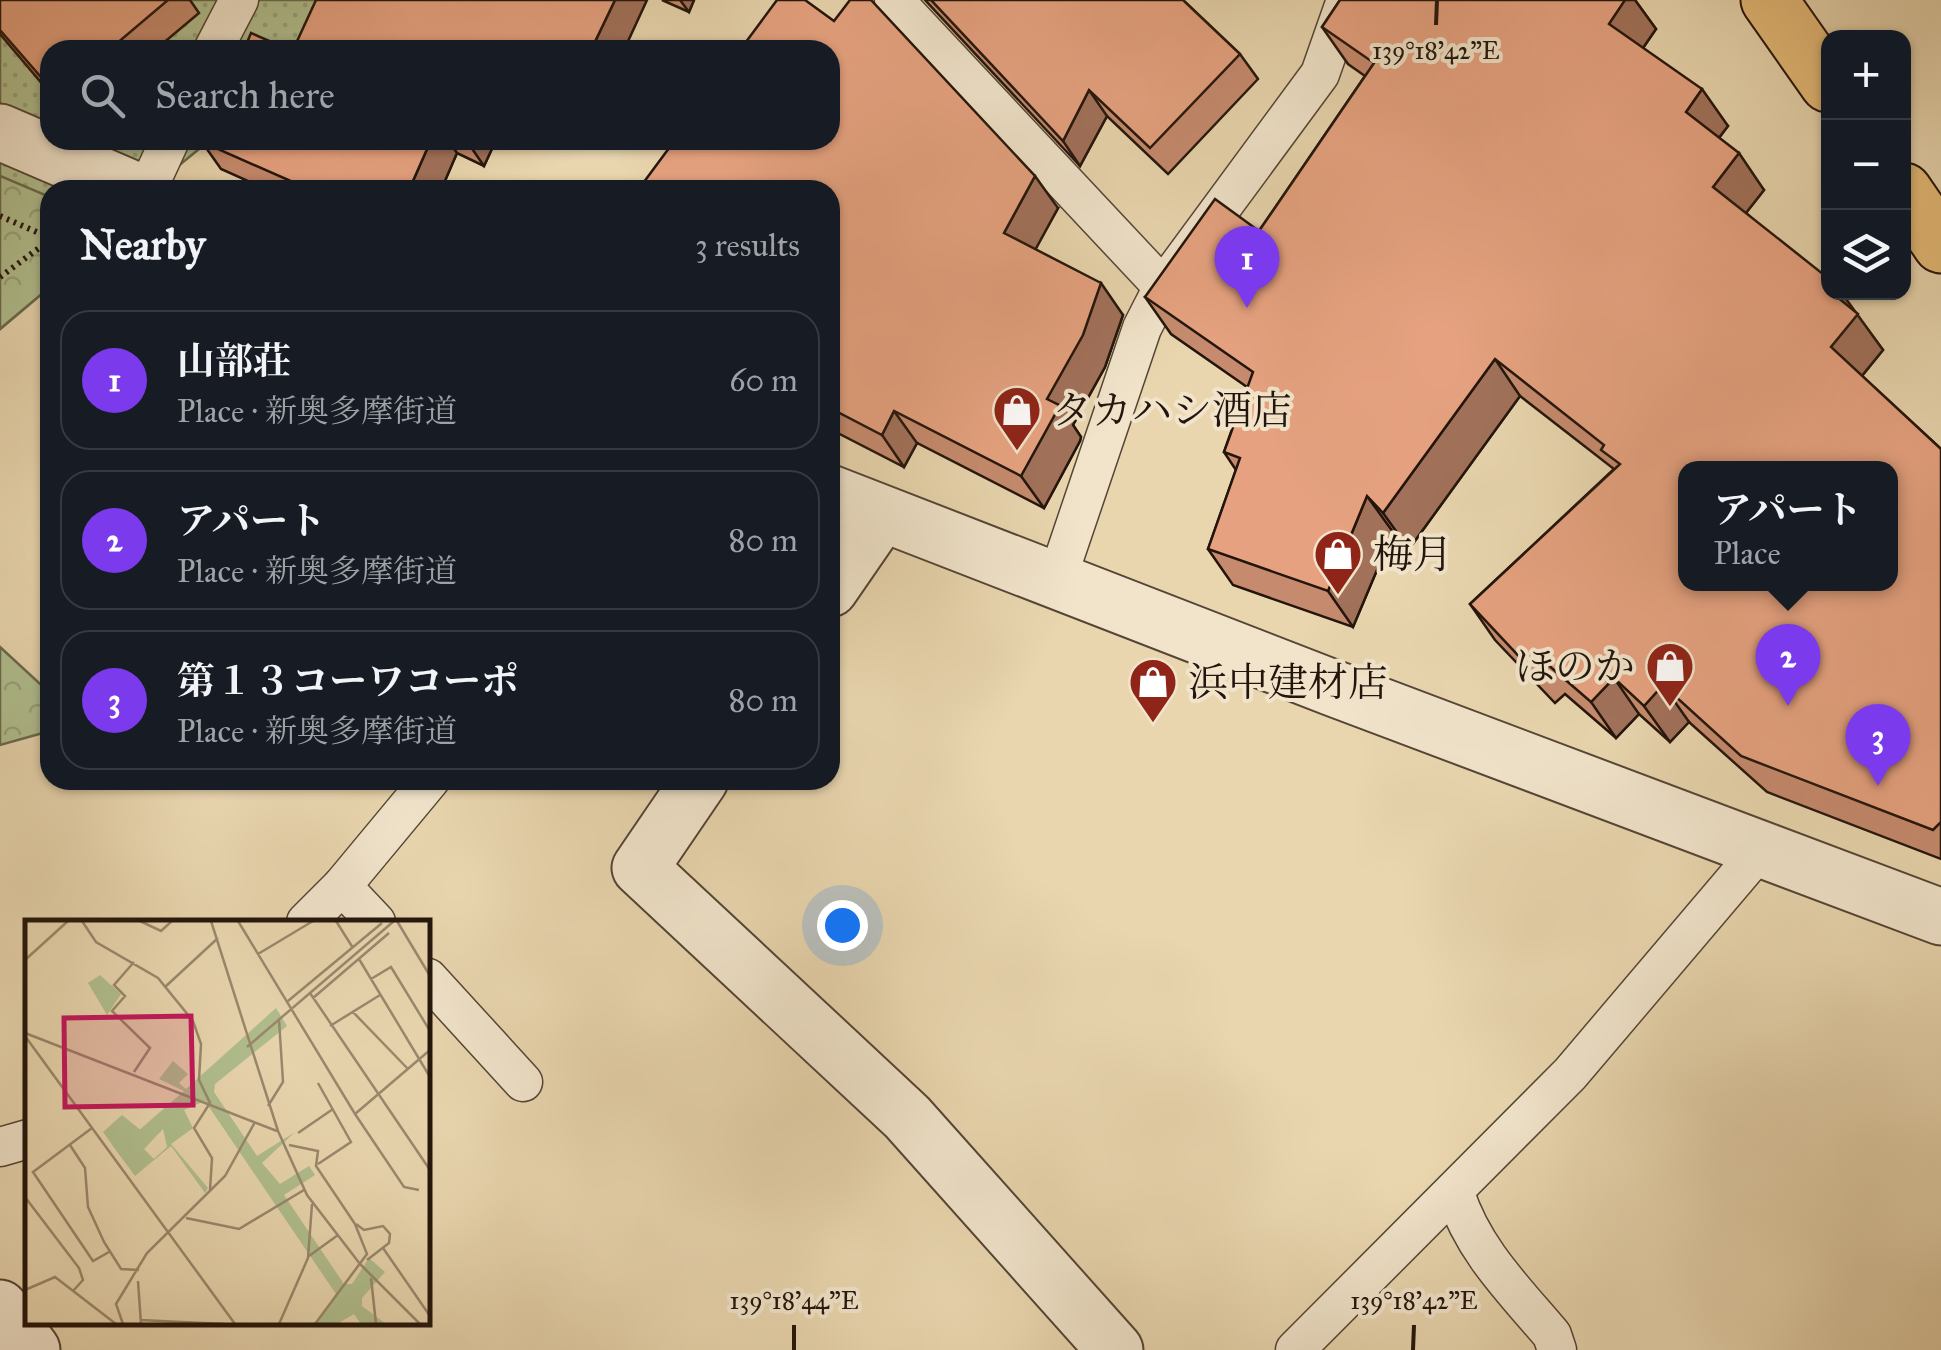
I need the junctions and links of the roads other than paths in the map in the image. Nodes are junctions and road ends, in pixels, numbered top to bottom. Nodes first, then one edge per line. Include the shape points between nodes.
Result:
1 (240, 0) edge
2 (894, 0) edge
3 (1346, 0) edge
4 (1769, 0) edge
5 (218, 40) edge
6 (1821, 74) edge
7 (0, 132) edge
8 (40, 149) edge
9 (42, 150) edge
10 (165, 150) edge
11 (112, 180) edge
12 (152, 180) edge
13 (1911, 201) edge
14 (1941, 245) edge
15 (1162, 287) junction
16 (840, 497) edge
17 (881, 515) junction
18 (840, 575) edge
19 (1057, 580) junction
20 (422, 790) edge
21 (693, 790) edge
22 (1760, 849) junction
23 (342, 886) junction
24 (1941, 917) edge
25 (308, 920) edge
26 (374, 920) edge
27 (430, 980) edge
28 (523, 1082) dead end
29 (25, 1140) edge
30 (0, 1147) edge
31 (1454, 1193) junction
32 (0, 1308) edge
33 (32, 1350) edge
34 (1115, 1350) edge
35 (1295, 1350) edge
36 (1558, 1350) edge

1 - 5 lane
2 - 15 lane
3 - 15 lane via 1320,74
4 - 6 main road
7 - 8 street
9 - 11 street
10 - 12 lane
13 - 14 main road
15 - 19 lane via 1121,384
16 - 17 street
17 - 18 street
17 - 19 street
19 - 22 street
20 - 23 lane
21 - 34 street via 640,868 907,1118
22 - 24 street
22 - 31 lane via 1570,1074
23 - 25 lane
23 - 26 lane
27 - 28 lane
29 - 30 lane
31 - 35 lane
31 - 36 lane via 1465,1226
32 - 33 street

